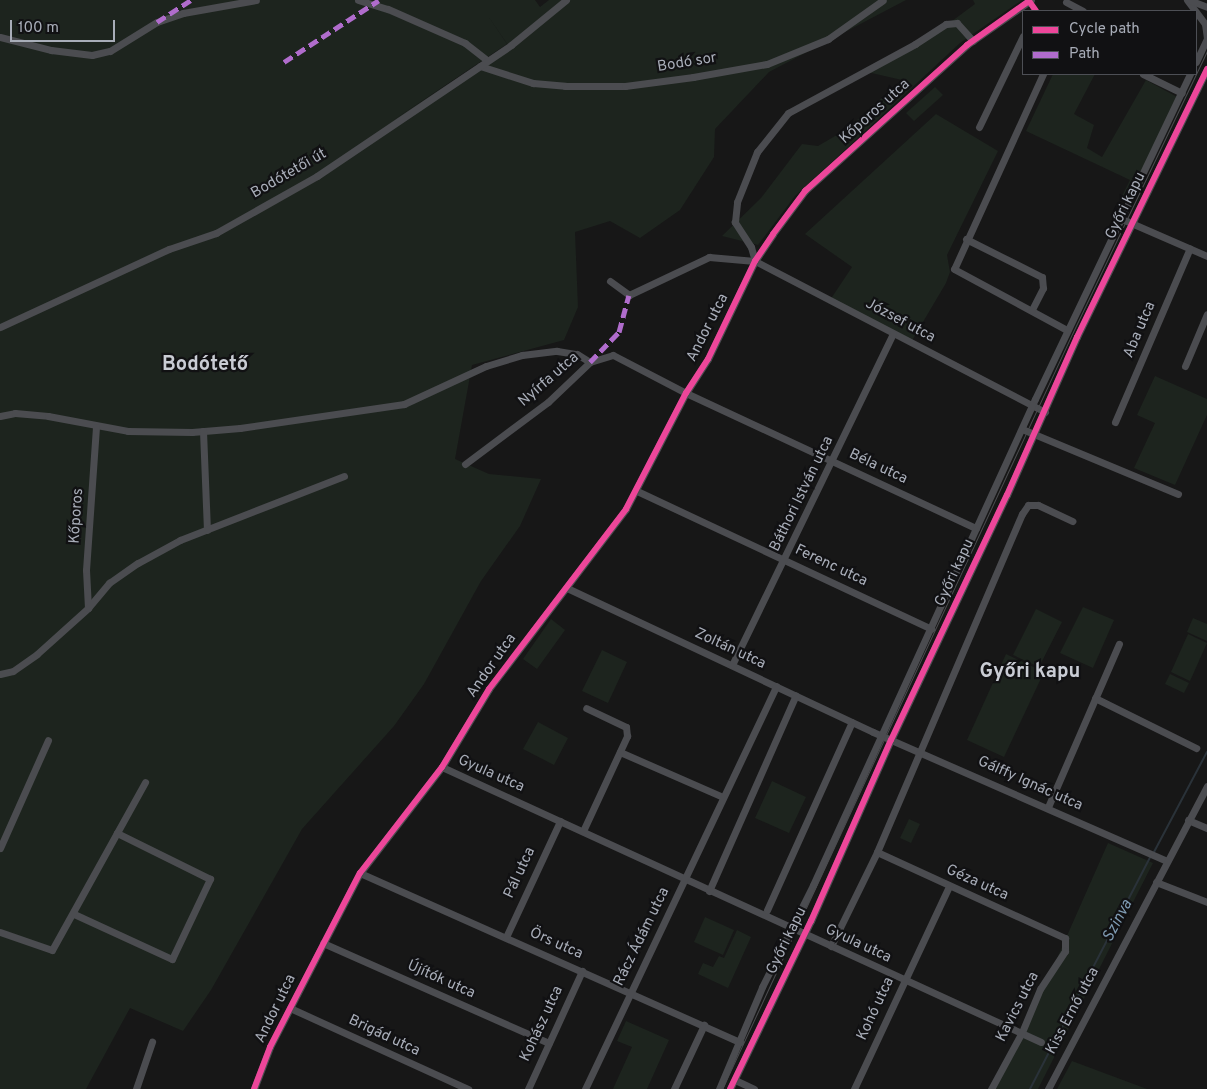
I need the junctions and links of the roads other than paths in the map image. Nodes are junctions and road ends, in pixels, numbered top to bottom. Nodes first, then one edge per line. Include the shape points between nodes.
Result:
1 (256, 0) edge
2 (358, 0) edge
3 (566, 0) edge
4 (883, 0) edge
5 (1031, 0) edge
6 (1188, 0) edge
7 (1066, 2) dead end
8 (1207, 7) edge
9 (1082, 10) edge
10 (1197, 14) edge
11 (0, 36) edge
12 (1022, 38) edge
13 (1207, 38) edge
14 (973, 41) junction
15 (487, 60) junction
16 (1197, 60) edge
17 (480, 66) junction
18 (1207, 69) edge
19 (1043, 75) edge
20 (1145, 75) edge
21 (1190, 75) edge
22 (1182, 93) junction
23 (979, 127) dead end
24 (1122, 219) junction
25 (1132, 223) junction
26 (966, 239) junction
27 (1190, 248) junction
28 (1207, 256) edge
29 (755, 261) junction
30 (610, 280) dead end
31 (1032, 310) junction
32 (1207, 314) edge
33 (0, 327) edge
34 (1068, 330) junction
35 (893, 334) junction
36 (590, 362) junction
37 (1185, 366) dead end
38 (686, 393) junction
39 (1032, 406) junction
40 (1045, 412) junction
41 (0, 416) edge
42 (1115, 422) dead end
43 (0, 425) edge
44 (96, 427) junction
45 (1022, 429) junction
46 (203, 431) junction
47 (1035, 434) junction
48 (833, 461) junction
49 (465, 464) dead end
50 (344, 476) dead end
51 (637, 491) junction
52 (1178, 494) dead end
53 (1073, 520) dead end
54 (976, 528) junction
55 (207, 530) junction
56 (786, 560) junction
57 (567, 588) junction
58 (88, 608) junction
59 (931, 629) junction
60 (1119, 644) dead end
61 (732, 665) junction
62 (0, 674) edge
63 (776, 686) junction
64 (796, 695) junction
65 (1095, 698) junction
66 (586, 708) dead end
67 (852, 722) junction
68 (881, 736) junction
69 (48, 740) dead end
70 (891, 740) junction
71 (1196, 748) dead end
72 (620, 752) junction
73 (921, 752) junction
74 (442, 767) junction
75 (145, 782) dead end
76 (1207, 786) edge
77 (723, 797) junction
78 (1048, 807) junction
79 (1188, 820) junction
80 (560, 821) junction
81 (1207, 828) edge
82 (582, 831) junction
83 (117, 833) junction
84 (0, 848) edge
85 (877, 852) junction
86 (1167, 861) junction
87 (360, 873) junction
88 (685, 878) junction
89 (1156, 882) junction
90 (949, 886) junction
91 (710, 891) junction
92 (1207, 902) edge
93 (767, 910) dead end
94 (74, 914) junction
95 (791, 927) junction
96 (0, 932) edge
97 (804, 934) junction
98 (506, 937) junction
99 (1065, 938) joint
100 (323, 943) junction
101 (831, 946) junction
102 (582, 971) junction
103 (904, 981) junction
104 (631, 991) junction
105 (290, 1008) junction
106 (704, 1025) junction
107 (1022, 1032) junction
108 (152, 1042) dead end
109 (740, 1042) junction
110 (1041, 1042) dead end
111 (549, 1043) junction
112 (735, 1080) junction
113 (136, 1089) edge
114 (254, 1089) edge
115 (468, 1089) edge
116 (528, 1089) edge
117 (585, 1089) edge
118 (674, 1089) edge
119 (719, 1089) edge
120 (730, 1089) edge
121 (754, 1089) edge
122 (854, 1089) edge
123 (991, 1089) edge
124 (1048, 1089) edge

1 - 11 street via 183,13 157,22 110,51 92,55 51,50
2 - 15 street via 388,9 465,43
3 - 15 street, Bodótetői út via 511,46
4 - 17 street, Bodó sor via 828,39 766,64 692,77 625,86 565,86 533,83
5 - 14 street, Kőporos utca
6 - 8 street
7 - 9 street
10 - 13 street via 1204,24
12 - 23 street
13 - 16 street
14 - 29 street, Kőporos utca via 805,191
14 - 29 street, Kőporos utca via 957,23 946,24 788,113 757,152 737,202 735,222 751,247
15 - 17 street, Bodótetői út
17 - 33 street, Bodótetői út via 317,176 216,233 169,250
18 - 25 street, Győri kapu
19 - 26 street
20 - 22 street
21 - 22 street, Győri kapu
22 - 24 street, Győri kapu
24 - 25 street
24 - 34 street, Győri kapu
25 - 27 street
25 - 40 street, Győri kapu
26 - 31 street via 1042,277 1042,288
26 - 31 street via 954,269
27 - 28 street
27 - 42 street, Aba utca
29 - 30 street via 709,257 629,295
29 - 35 street, József utca
29 - 38 street, Andor utca via 708,358
31 - 34 street
32 - 37 street
34 - 39 street, Győri kapu
35 - 39 street, József utca
35 - 48 street, Báthori István utca
36 - 38 street, Nyírfa utca via 613,355
36 - 46 street via 577,354 557,351 522,355 486,366 404,404
36 - 49 street, Nyírfa utca via 548,402
38 - 48 street, Béla utca
38 - 51 street, Andor utca
39 - 40 street, József utca
39 - 45 street, Győri kapu
40 - 47 street, Győri kapu
41 - 43 street
41 - 44 street via 15,413 48,416
44 - 46 street via 128,431
44 - 58 street, Kőporos via 86,570
45 - 47 street
45 - 54 street, Győri kapu
46 - 55 street
47 - 52 street
47 - 70 street, Győri kapu
48 - 54 street, Béla utca
48 - 56 street, Báthori István utca
50 - 55 street
51 - 56 street, Ferenc utca
51 - 57 street, Andor utca via 602,544
53 - 73 street via 1038,505 1028,505
54 - 59 street, Győri kapu
55 - 58 street via 180,540 138,563 109,583
56 - 59 street, Ferenc utca
56 - 61 street, Báthori István utca
57 - 61 street, Zoltán utca
57 - 74 street, Andor utca via 489,689
58 - 62 street via 36,654 13,671
59 - 68 street, Győri kapu
60 - 65 street
61 - 63 street, Zoltán utca
63 - 64 street, Zoltán utca
63 - 77 street, Rácz Ádám utca
64 - 67 street, Zoltán utca
64 - 91 street
65 - 71 street
65 - 78 street
66 - 72 street via 626,727 627,736
67 - 68 street, Zoltán utca
67 - 93 street, Győri kapu
68 - 70 street, Gálffy Ignác utca
68 - 95 street, Győri kapu
69 - 84 street
70 - 73 street, Gálffy Ignác utca
70 - 97 street, Győri kapu
72 - 77 street
72 - 82 street
73 - 78 street, Gálffy Ignác utca
73 - 85 street
74 - 80 street, Gyula utca
74 - 87 street, Andor utca
75 - 83 street
76 - 79 street, Kiss Ernő utca
77 - 88 street, Rácz Ádám utca
78 - 86 street, Gálffy Ignác utca
79 - 81 street
79 - 86 street, Kiss Ernő utca
80 - 82 street, Gyula utca
80 - 98 street, Pál utca
82 - 88 street, Gyula utca
83 - 94 street
83 - 94 street via 210,879 172,959
85 - 90 street, Géza utca
85 - 101 street
86 - 89 street, Kiss Ernő utca
87 - 98 street, Örs utca
87 - 100 street, Andor utca
88 - 91 street, Gyula utca
88 - 104 street, Rácz Ádám utca
89 - 92 street
89 - 124 street, Kiss Ernő utca
90 - 99 street, Géza utca
90 - 103 street, Kohó utca
91 - 95 street, Gyula utca
94 - 96 street via 52,950
95 - 97 street, Gyula utca
95 - 109 street, Győri kapu
97 - 101 street, Gyula utca
97 - 112 street, Győri kapu
98 - 102 street, Örs utca
99 - 107 street, Kavics utca via 1065,950 1040,989
100 - 105 street, Andor utca
100 - 111 street, Újítók utca
101 - 103 street, Gyula utca
102 - 104 street, Örs utca
102 - 111 street, Kohász utca
103 - 107 street, Gyula utca
103 - 122 street, Kohó utca
104 - 106 street, Örs utca
104 - 117 street, Rácz Ádám utca
105 - 114 street, Andor utca
105 - 115 street, Brigád utca
106 - 109 street, Örs utca
106 - 118 street
107 - 110 street, Gyula utca
107 - 123 street, Kavics utca
108 - 113 street
109 - 119 street, Győri kapu
111 - 116 street, Kohász utca
112 - 120 street, Győri kapu
112 - 121 street

